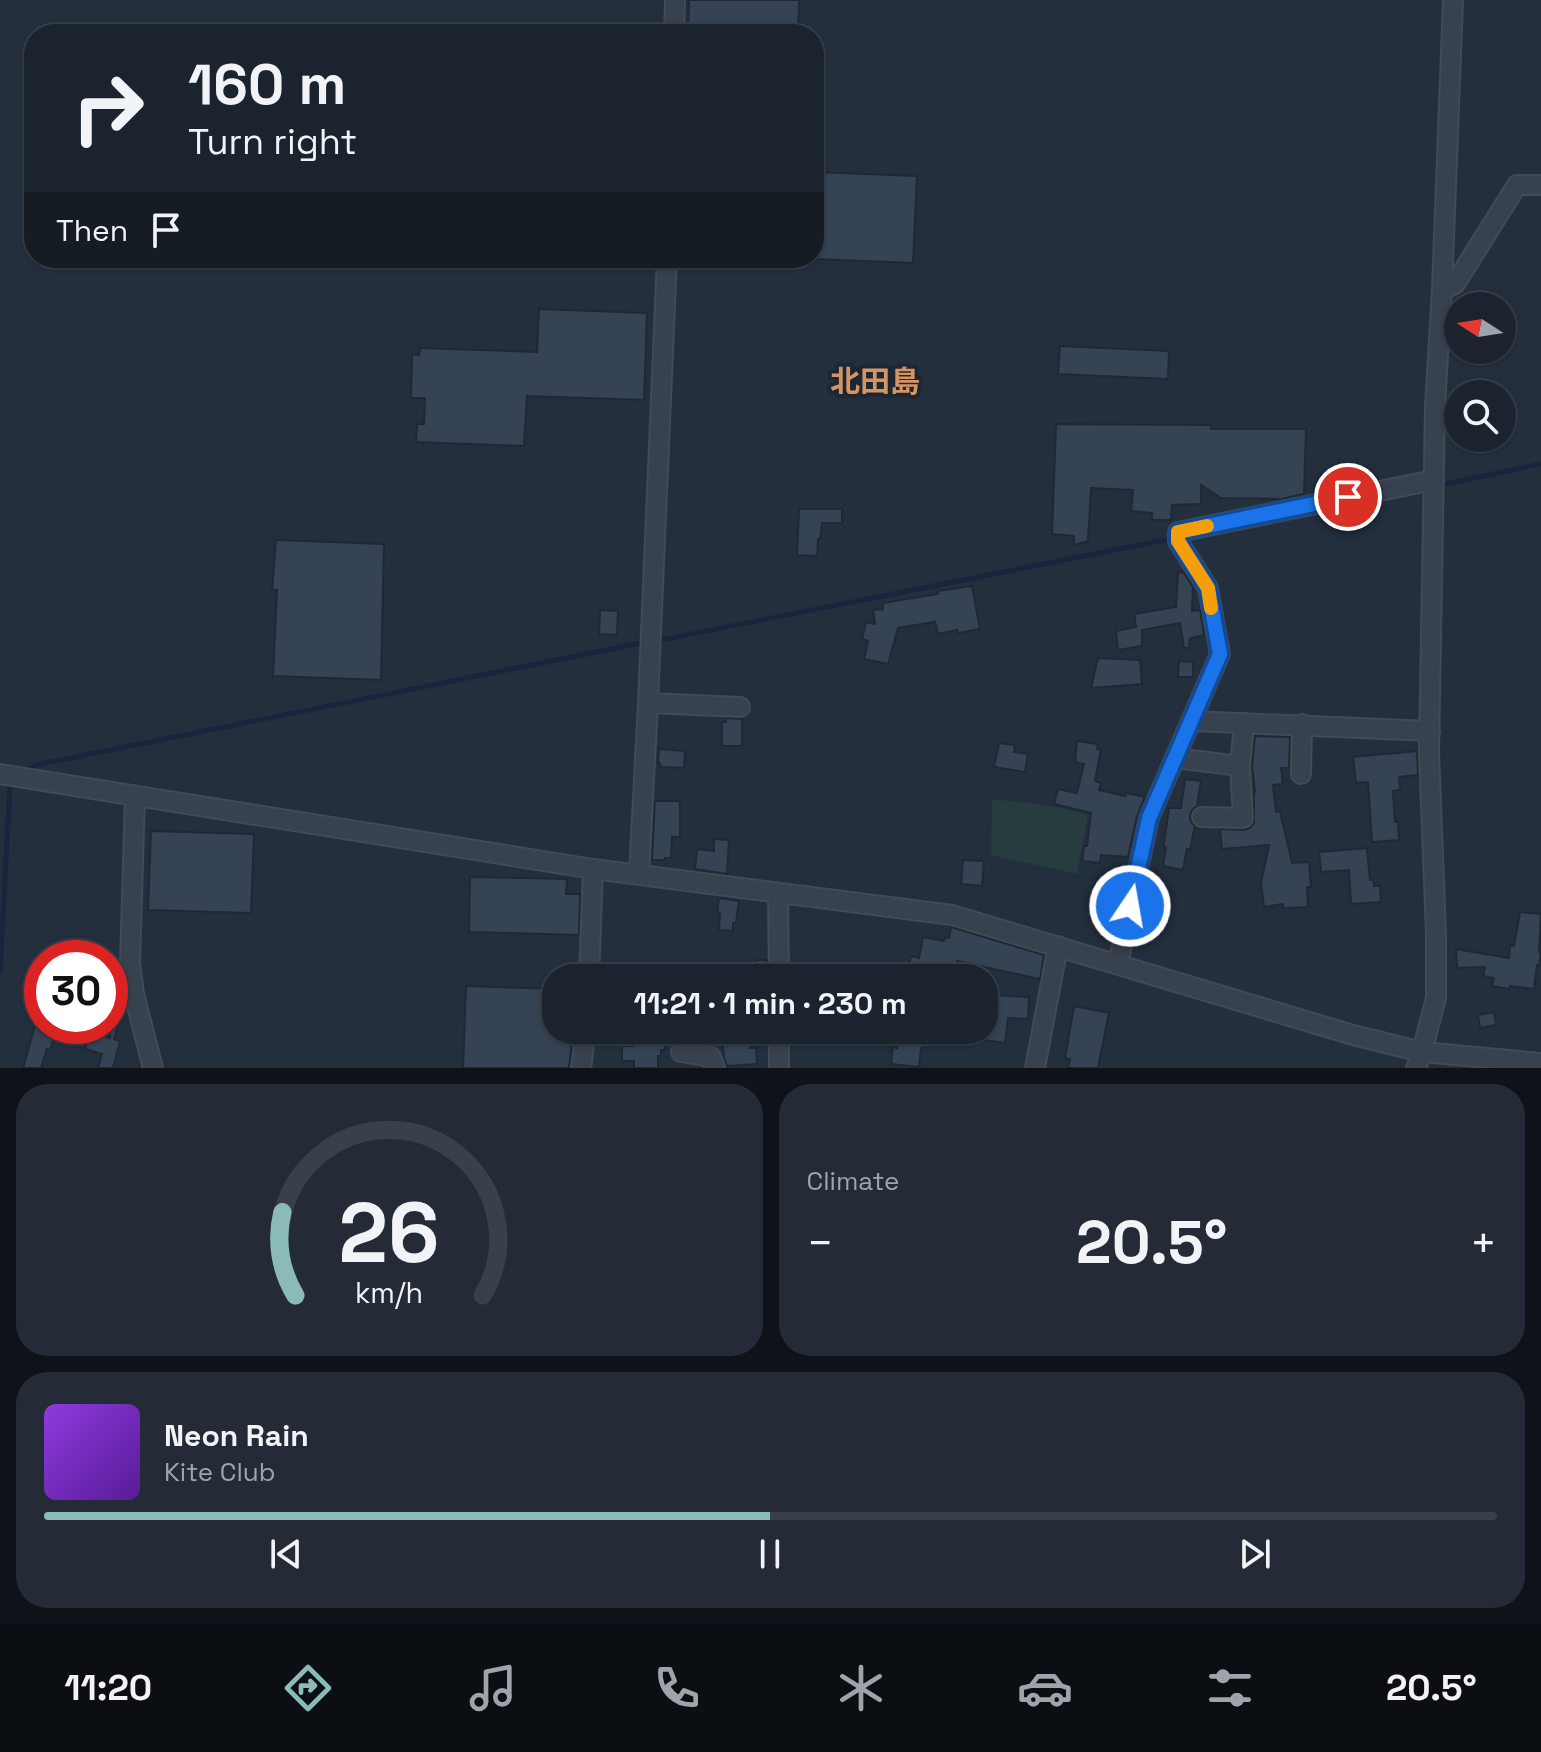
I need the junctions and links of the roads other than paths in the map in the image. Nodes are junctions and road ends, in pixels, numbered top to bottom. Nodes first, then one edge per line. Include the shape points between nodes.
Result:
1 (675, 0) edge
2 (1453, 0) edge
3 (674, 24) edge
4 (1541, 185) edge
5 (667, 268) edge
6 (1442, 290) junction
7 (1434, 480) junction
8 (648, 703) junction
9 (740, 707) dead end
10 (1191, 721) junction
11 (1244, 723) junction
12 (1302, 724) junction
13 (1430, 731) junction
14 (1175, 758) junction
15 (1240, 766) junction
16 (0, 774) edge
17 (1301, 774) dead end
18 (135, 797) junction
19 (1202, 817) dead end
20 (593, 869) junction
21 (639, 874) junction
22 (778, 894) junction
23 (1058, 946) junction
24 (590, 964) edge
25 (779, 964) edge
26 (1118, 964) junction
27 (584, 1044) edge
28 (779, 1044) edge
29 (681, 1052) dead end
30 (1419, 1060) edge
31 (1541, 1063) edge
32 (153, 1068) edge
33 (581, 1068) edge
34 (715, 1068) edge
35 (779, 1068) edge
36 (1035, 1068) edge

1 - 3 street
2 - 6 street
4 - 6 street via 1517,185 1455,284
5 - 8 street
6 - 7 street
7 - 10 street via 1178,532 1178,541 1208,588 1220,654
7 - 13 street
8 - 9 street
8 - 21 street
10 - 11 street
10 - 14 street
11 - 12 street
11 - 15 street
12 - 13 street
12 - 17 street
13 - 30 street via 1436,998
14 - 15 street
14 - 26 street via 1149,818
15 - 19 street via 1243,818
16 - 18 street
18 - 20 street
18 - 32 street via 130,963
20 - 21 street
20 - 24 street
21 - 22 street
22 - 23 street via 952,915
22 - 25 street
23 - 26 street
23 - 36 street
26 - 30 street
27 - 33 street
28 - 35 street
29 - 34 street via 711,1057
30 - 31 street

